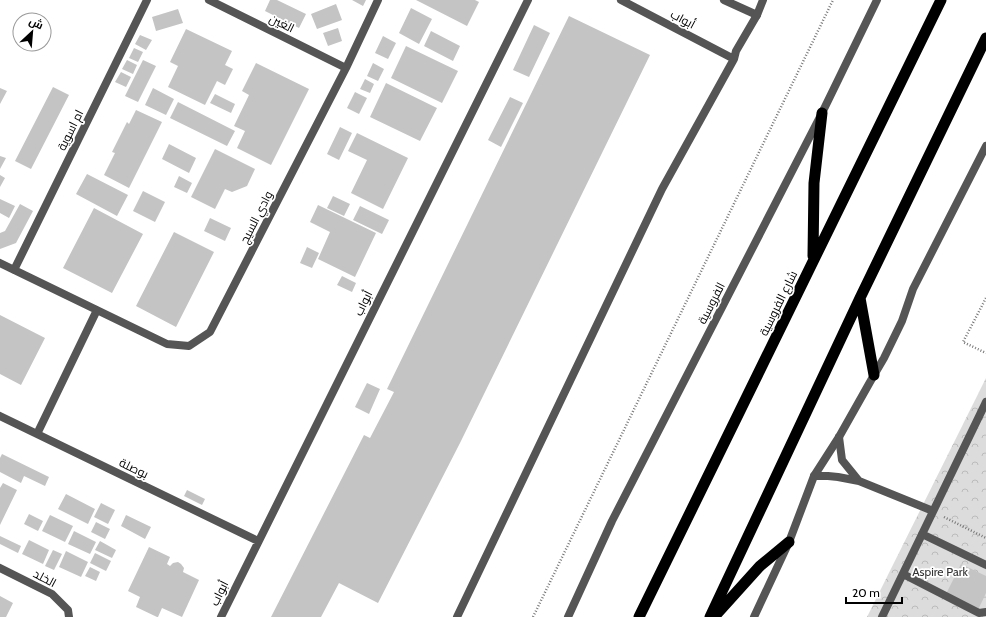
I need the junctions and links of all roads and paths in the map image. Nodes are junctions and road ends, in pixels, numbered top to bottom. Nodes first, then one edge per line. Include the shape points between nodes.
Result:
1 (147, 0) edge
2 (208, 0) edge
3 (378, 0) edge
4 (528, 0) edge
5 (621, 0) edge
6 (724, 0) edge
7 (763, 0) edge
8 (833, 0) edge
9 (872, 0) edge
10 (877, 0) edge
11 (941, 0) edge
12 (757, 15) junction
13 (863, 30) junction
14 (986, 38) edge
15 (734, 59) junction
16 (346, 68) junction
17 (822, 113) junction
18 (986, 146) edge
19 (814, 260) junction
20 (0, 263) edge
21 (14, 270) junction
22 (860, 298) junction
23 (986, 298) edge
24 (97, 310) junction
25 (986, 353) edge
26 (874, 375) junction
27 (986, 402) edge
28 (0, 416) edge
29 (37, 434) junction
30 (839, 437) junction
31 (814, 476) junction
32 (859, 481) junction
33 (933, 511) junction
34 (922, 534) junction
35 (986, 538) edge
36 (258, 541) junction
37 (789, 542) junction
38 (986, 565) edge
39 (0, 568) edge
40 (902, 574) junction
41 (986, 612) edge
42 (69, 617) edge
43 (221, 617) edge
44 (457, 617) edge
45 (533, 617) edge
46 (568, 617) edge
47 (639, 617) edge
48 (710, 617) edge
49 (714, 617) edge
50 (754, 617) edge
51 (882, 617) edge

1 - 21 street, ام اسوية
2 - 16 street, الغين
3 - 16 street, وادي السيج
4 - 36 street, أبواب
5 - 15 street, أبواب
6 - 12 street
7 - 12 street
8 - 45 path
9 - 13 street
10 - 13 street, الفروسية
11 - 19 highway, شارع الفروسية
12 - 15 street
13 - 17 street, الفروسية
14 - 22 highway
15 - 44 street via 662,189
16 - 24 street, وادي السيج via 210,332 189,346 167,344
17 - 19 highway via 814,183
17 - 46 street, الفروسية via 612,522
18 - 26 street via 913,289 902,321
19 - 47 highway, شارع الفروسية
20 - 21 street, وادي السيج
21 - 24 street, وادي السيج
22 - 26 highway
22 - 48 highway
23 - 25 path via 963,342
24 - 29 street
26 - 30 street
27 - 33 street
28 - 29 street, بوصلة
29 - 36 street, بوصلة
30 - 31 street
30 - 32 street via 842,460
31 - 32 street
31 - 37 street
32 - 33 street
33 - 34 street
33 - 35 path
34 - 38 street
34 - 40 street
36 - 43 street, أبواب
37 - 49 highway via 760,566
37 - 50 street
39 - 42 street, الخلد via 52,594 68,610
40 - 41 street via 979,613
40 - 51 street

